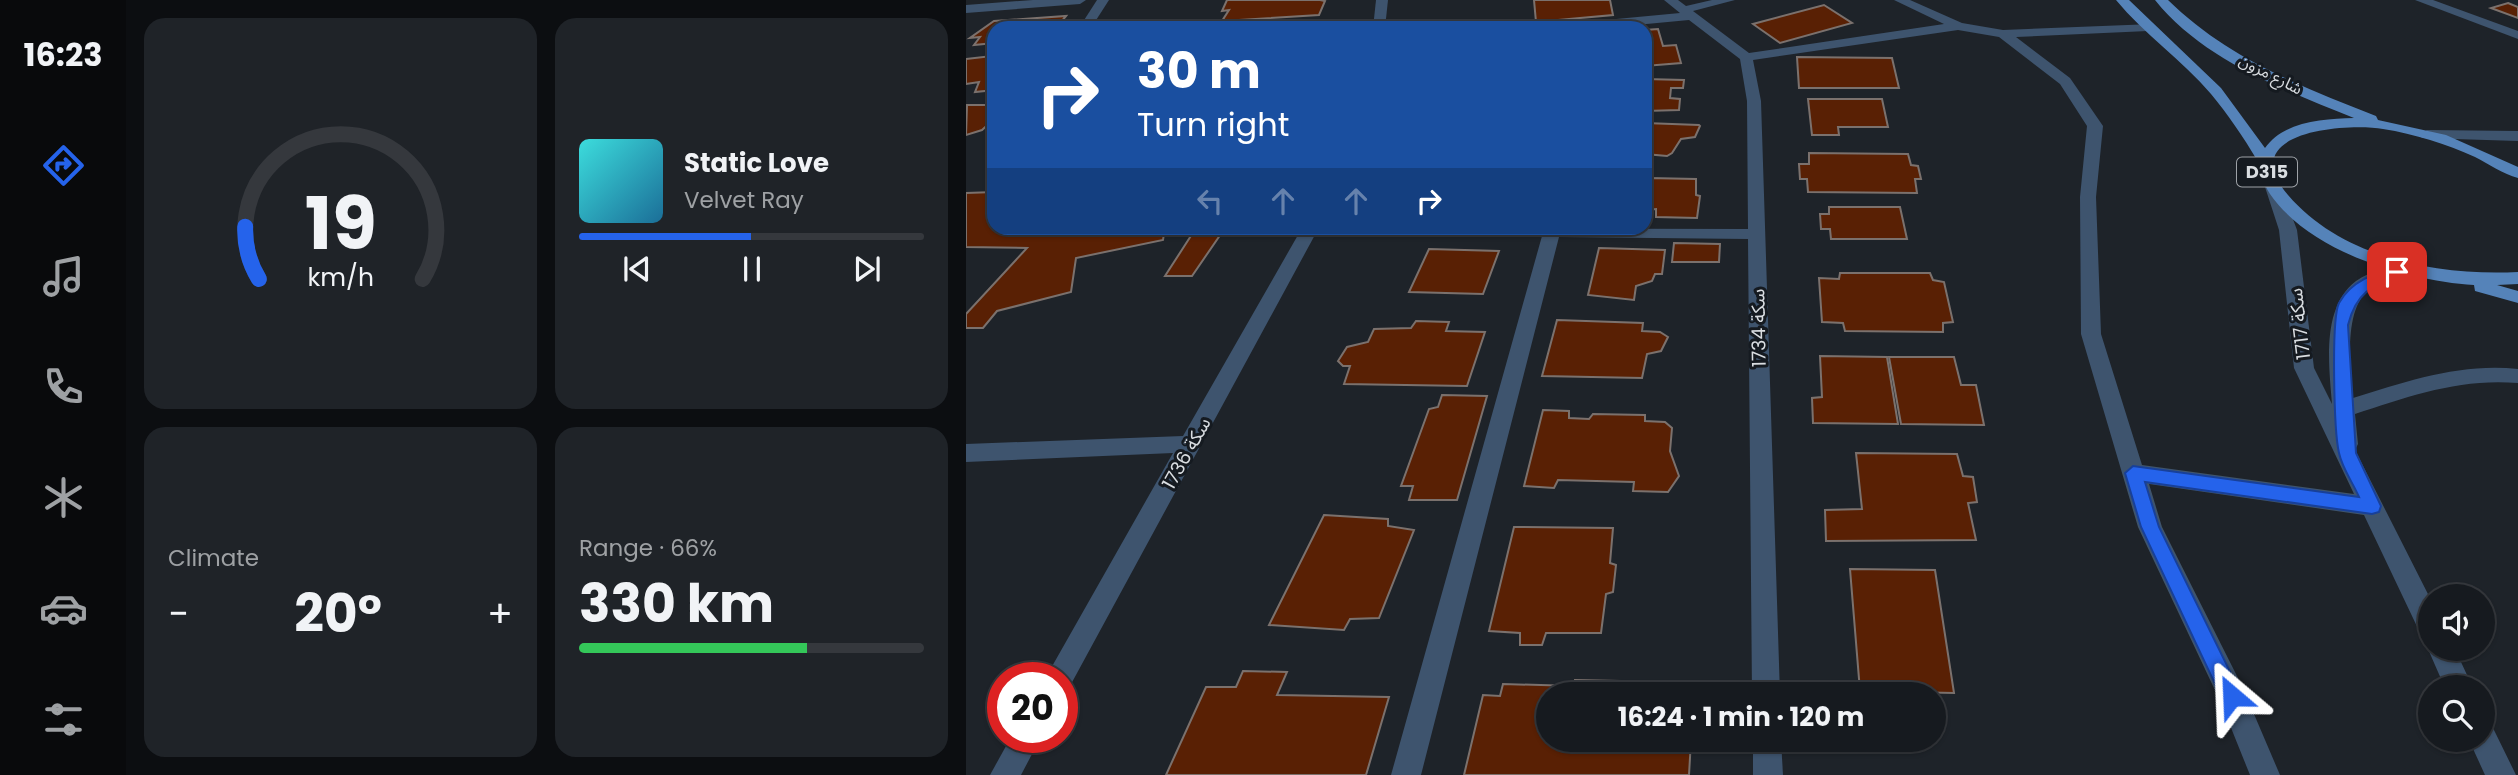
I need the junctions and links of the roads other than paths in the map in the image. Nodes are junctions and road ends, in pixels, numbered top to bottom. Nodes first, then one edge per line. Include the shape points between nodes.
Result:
1 (1080, 0) edge
2 (1103, 0) edge
3 (1382, 0) edge
4 (1729, 0) edge
5 (1900, 0) edge
6 (2122, 0) edge
7 (2161, 0) edge
8 (2421, 0) edge
9 (966, 9) edge
10 (1681, 9) edge
11 (1089, 21) edge
12 (1380, 21) edge
13 (1606, 21) edge
14 (1959, 26) junction
15 (2148, 27) junction
16 (2003, 34) junction
17 (2518, 35) edge
18 (1746, 57) junction
19 (2393, 127) junction
20 (2427, 135) junction
21 (2518, 136) edge
22 (2267, 163) junction
23 (2518, 173) edge
24 (2273, 187) junction
25 (1652, 231) edge
26 (1756, 234) junction
27 (1306, 235) edge
28 (1550, 235) edge
29 (2412, 269) junction
30 (2443, 276) junction
31 (2518, 278) edge
32 (2518, 297) edge
33 (2518, 376) edge
34 (2344, 409) junction
35 (1190, 444) junction
36 (966, 453) edge
37 (2347, 453) junction
38 (2133, 473) junction
39 (2372, 506) junction
40 (2418, 601) edge
41 (1068, 662) edge
42 (1766, 682) edge
43 (1768, 752) edge
44 (2490, 752) edge
45 (1018, 753) edge
46 (1005, 775) edge
47 (1406, 775) edge
48 (1768, 775) edge
49 (2265, 775) edge
50 (2501, 775) edge

1 - 9 street
2 - 11 street
3 - 12 street
4 - 10 street
5 - 14 street
6 - 15 main road, D315
7 - 19 main road, شارع مزون / D315 via 2207,39 2254,67
8 - 17 street
10 - 13 street
10 - 18 street
14 - 16 street
14 - 18 street
15 - 16 street
15 - 22 main road, D315 via 2216,91
16 - 38 street via 2065,81 2095,126 2088,197 2091,334
18 - 26 street, سكة 1734 via 1754,101
19 - 20 main road, D315
19 - 22 main road, D315 via 2344,123 2304,128 2277,142
20 - 21 street
20 - 23 main road, D315 via 2477,152
22 - 24 main road, D315
24 - 29 main road, D315 via 2284,202 2324,233
24 - 37 street, سكة 1717 via 2288,230 2304,369
25 - 26 street
26 - 42 street, سكة 1734
27 - 35 street, سكة 1736
28 - 47 street
29 - 30 main road, D315
29 - 34 street, سكة 1717 via 2359,287 2346,304 2340,325
30 - 31 main road, D315
30 - 32 main road, D315
33 - 34 street via 2489,371 2454,375
34 - 37 street, سكة 1717
35 - 36 street
35 - 41 street, سكة 1736
37 - 39 street, سكة 1717
38 - 39 street
38 - 49 street via 2150,527
39 - 40 street, سكة 1717
43 - 48 street
44 - 50 street
45 - 46 street

